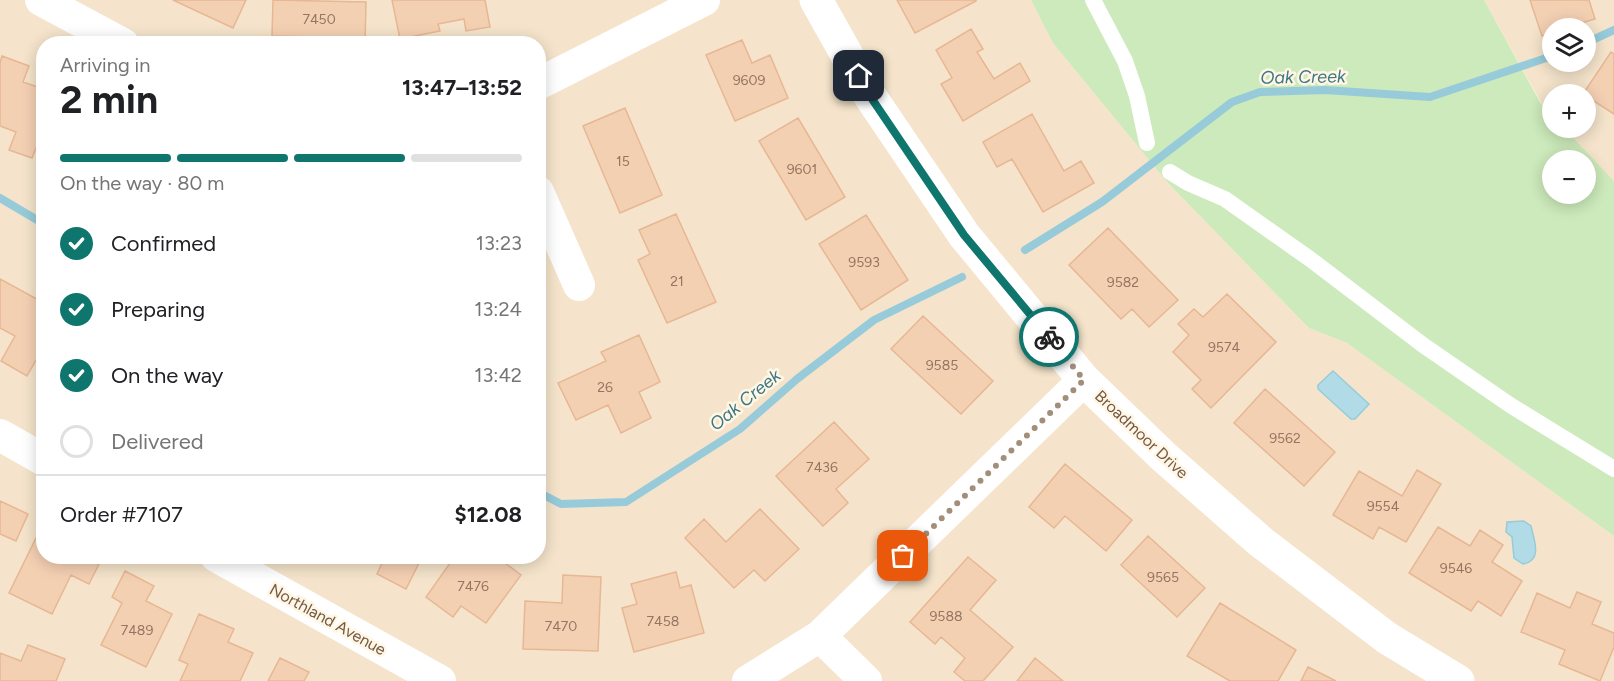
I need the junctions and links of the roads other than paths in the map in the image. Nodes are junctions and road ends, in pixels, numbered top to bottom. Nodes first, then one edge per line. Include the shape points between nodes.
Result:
1 (41, 0) edge
2 (704, 0) edge
3 (816, 0) edge
4 (1093, 0) edge
5 (108, 36) edge
6 (546, 80) edge
7 (1147, 143) dead end
8 (1170, 171) dead end
9 (546, 210) edge
10 (579, 285) dead end
11 (1084, 380) junction
12 (0, 435) edge
13 (36, 455) edge
14 (1614, 469) edge
15 (230, 564) edge
16 (820, 636) junction
17 (441, 681) edge
18 (748, 681) edge
19 (866, 681) edge
20 (1458, 681) edge

1 - 5 street
2 - 6 street
3 - 11 street, Broadmoor Drive via 870,96 964,235
4 - 7 lane via 1125,62
8 - 14 lane via 1225,199 1423,345
9 - 10 street
11 - 16 street
11 - 20 street, Broadmoor Drive via 1261,542 1387,638
12 - 13 street
15 - 17 street, Northland Avenue
16 - 18 street
16 - 19 street

